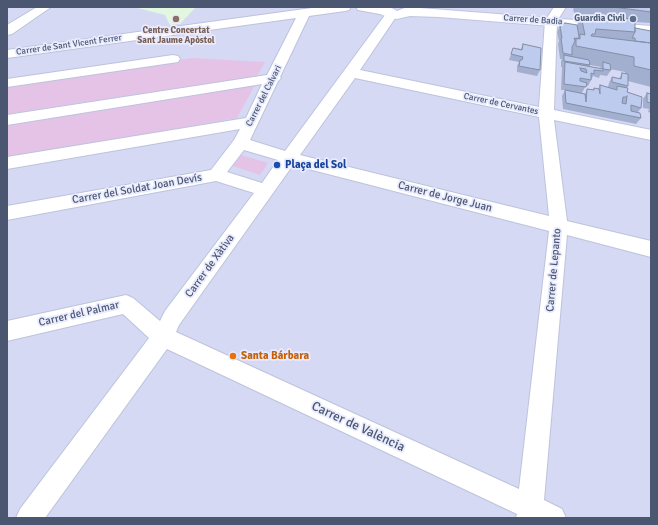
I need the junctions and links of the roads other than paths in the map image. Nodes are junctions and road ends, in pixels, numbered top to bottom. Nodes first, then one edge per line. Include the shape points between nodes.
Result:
1 (45, 7) edge
2 (274, 7) edge
3 (345, 7) edge
4 (362, 7) edge
5 (413, 9) edge
6 (386, 11) edge
7 (304, 13) junction
8 (556, 14) edge
9 (261, 18) junction
10 (651, 30) edge
11 (7, 31) edge
12 (7, 54) edge
13 (173, 59) dead end
14 (351, 73) junction
15 (274, 78) junction
16 (7, 83) edge
17 (546, 113) junction
18 (7, 120) edge
19 (250, 122) junction
20 (651, 135) edge
21 (241, 143) junction
22 (289, 158) junction
23 (7, 163) edge
24 (216, 175) junction
25 (265, 190) junction
26 (7, 213) edge
27 (559, 226) junction
28 (651, 249) edge
29 (7, 331) edge
30 (163, 337) junction
31 (530, 513) edge
32 (29, 518) edge
33 (553, 518) edge

1 - 11 street
2 - 9 street
3 - 7 street, Carrer de Sant Vicent Ferrer
4 - 6 street
5 - 6 street, Carrer de Badia via 402,15
5 - 8 street, Carrer de Badia via 439,13
6 - 14 street, Carrer de Xàtiva
7 - 9 street, Carrer de Sant Vicent Ferrer
7 - 15 street, Carrer del Calvari
8 - 10 street, Carrer de Badia
8 - 17 street, Carrer de Lepanto
9 - 12 street, Carrer de Sant Vicent Ferrer
13 - 16 street
14 - 17 street, Carrer de Cervantes
14 - 22 street, Carrer de Xàtiva
15 - 18 street
15 - 19 street, Carrer del Calvari
17 - 20 street, Carrer de Cervantes
17 - 27 street, Carrer de Lepanto
19 - 21 street, Carrer del Calvari
19 - 23 street
21 - 22 street, Carrer de Jorge Juan
21 - 24 street, Carrer del Calvari
22 - 25 street, Carrer de Xàtiva
22 - 27 street, Carrer de Jorge Juan
24 - 25 street, Carrer del Soldat Joan Devís
24 - 26 street, Carrer del Soldat Joan Devís
25 - 30 street, Carrer de Xàtiva via 172,318
27 - 28 street, Carrer de Jorge Juan
27 - 31 street, Carrer de Lepanto
29 - 30 street, Carrer del Palmar via 126,304
30 - 31 street, Carrer de València
30 - 32 street, Carrer de Xàtiva
31 - 33 street, Carrer de València

